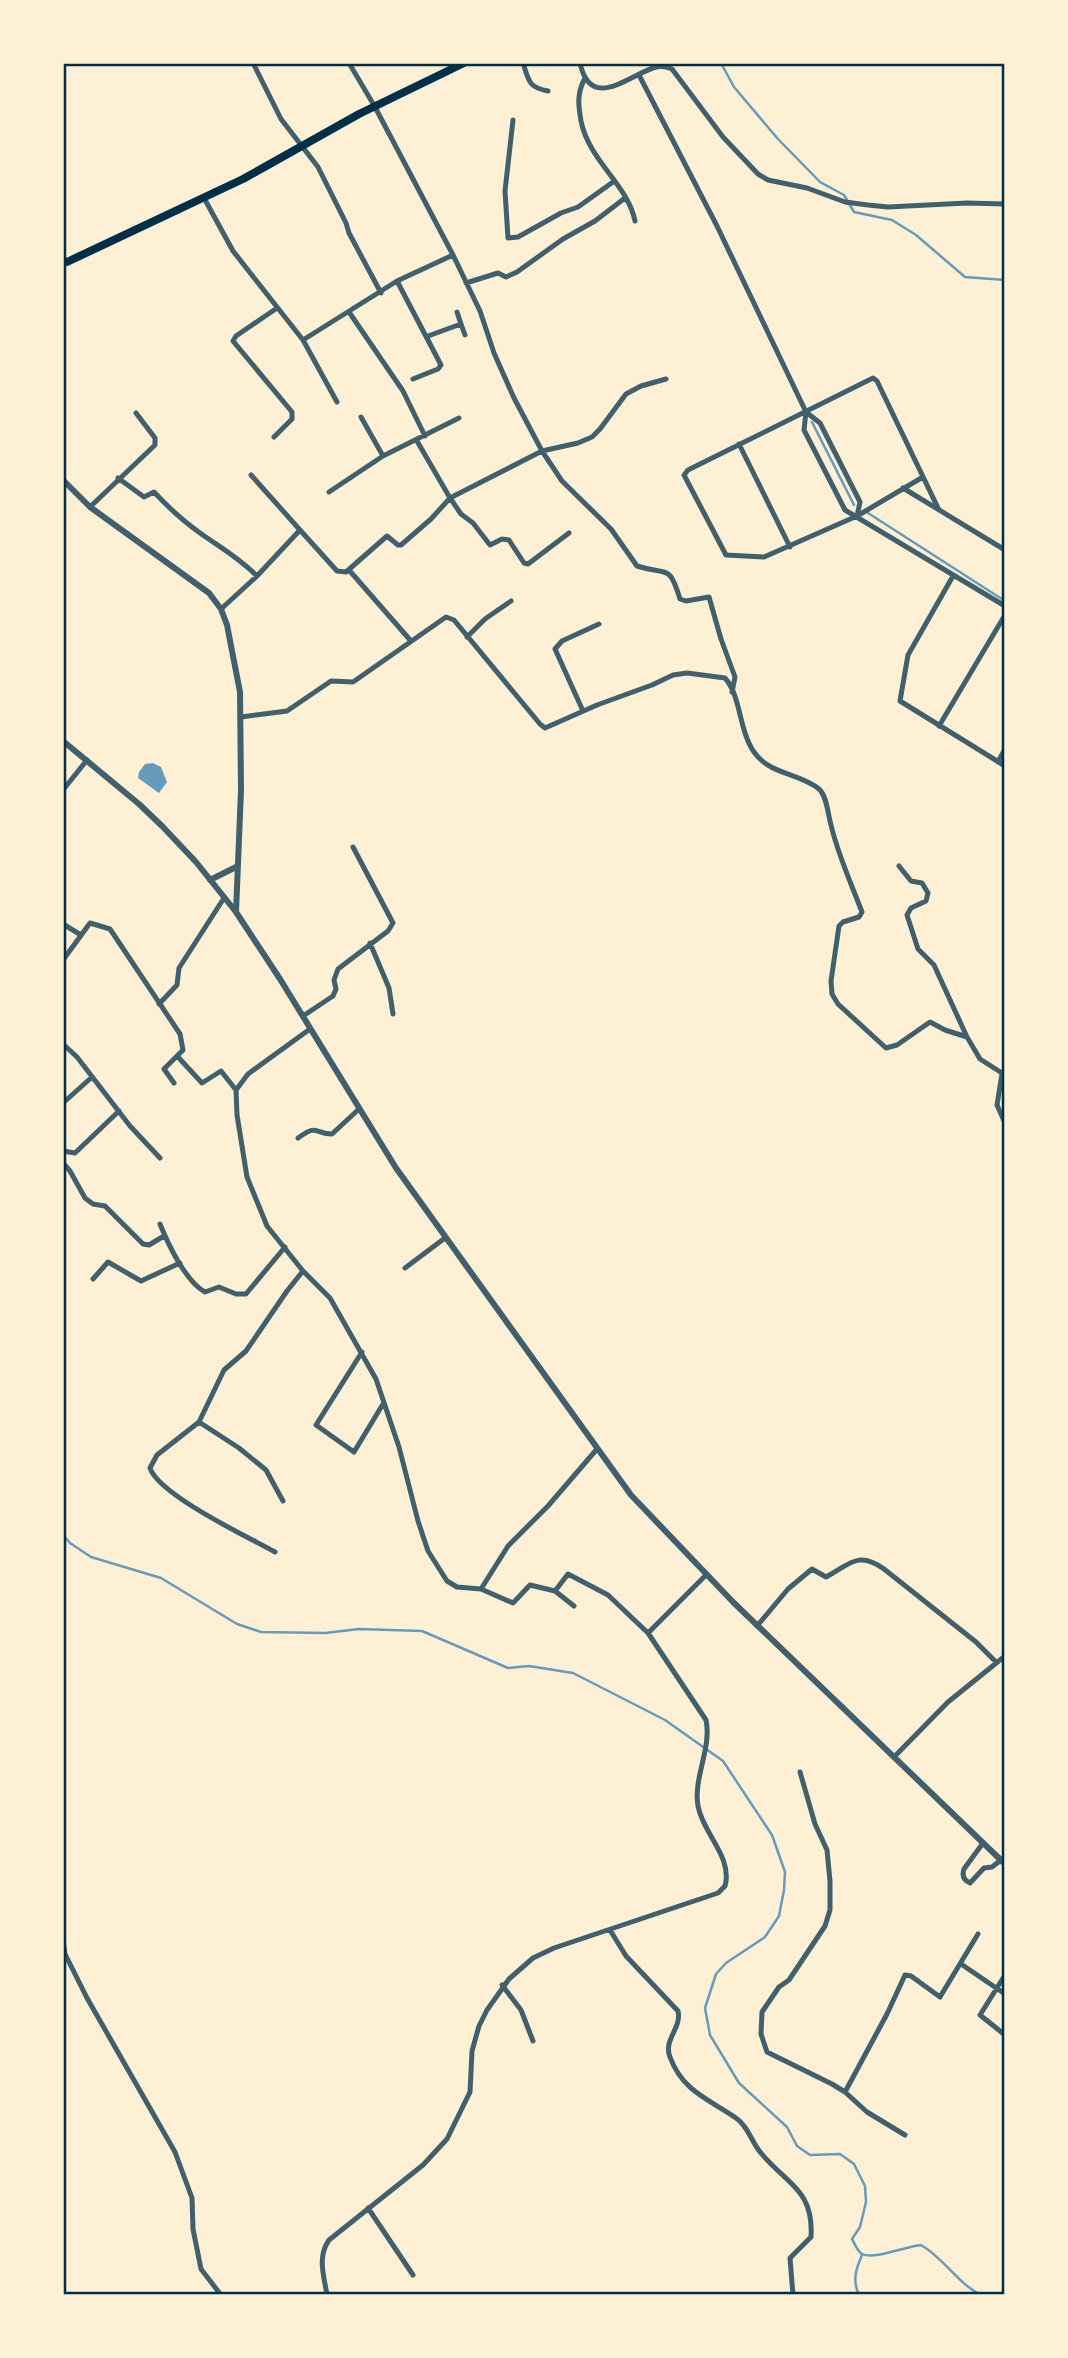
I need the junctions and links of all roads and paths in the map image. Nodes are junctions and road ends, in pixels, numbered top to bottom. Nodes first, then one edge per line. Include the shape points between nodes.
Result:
1 (253, 63) edge
2 (349, 63) edge
3 (464, 63) edge
4 (523, 63) edge
5 (580, 63) edge
6 (639, 75) junction
7 (585, 78) junction
8 (548, 91) dead end
9 (375, 107) junction
10 (513, 120) dead end
11 (303, 146) junction
12 (613, 182) junction
13 (204, 198) junction
14 (625, 198) junction
15 (1005, 204) edge
16 (635, 221) dead end
17 (453, 255) junction
18 (63, 261) edge
19 (397, 281) junction
20 (466, 284) junction
21 (381, 293) junction
22 (277, 309) junction
23 (349, 312) junction
24 (457, 312) dead end
25 (461, 324) junction
26 (465, 334) dead end
27 (428, 336) junction
28 (303, 340) junction
29 (413, 379) dead end
30 (666, 379) dead end
31 (337, 402) dead end
32 (806, 412) junction
33 (136, 413) dead end
34 (361, 417) dead end
35 (459, 418) dead end
36 (425, 436) junction
37 (274, 437) dead end
38 (417, 441) junction
39 (739, 444) junction
40 (542, 451) junction
41 (383, 456) junction
42 (251, 475) dead end
43 (923, 477) junction
44 (118, 478) junction
45 (63, 480) edge
46 (903, 488) junction
47 (329, 492) dead end
48 (450, 498) junction
49 (90, 507) junction
50 (939, 510) junction
51 (857, 516) junction
52 (300, 530) junction
53 (569, 533) dead end
54 (1005, 538) edge
55 (790, 547) junction
56 (1002, 549) edge
57 (349, 570) junction
58 (257, 576) junction
59 (953, 576) junction
60 (511, 601) dead end
61 (1005, 606) edge
62 (221, 610) junction
63 (1005, 615) edge
64 (599, 624) dead end
65 (467, 637) junction
66 (411, 641) junction
67 (732, 692) junction
68 (583, 711) junction
69 (242, 717) junction
70 (939, 726) junction
71 (63, 741) edge
72 (1005, 749) edge
73 (87, 760) junction
74 (998, 762) junction
75 (1005, 766) edge
76 (63, 790) edge
77 (353, 847) dead end
78 (899, 866) dead end
79 (236, 867) junction
80 (210, 880) junction
81 (223, 898) junction
82 (236, 912) junction
83 (63, 925) edge
84 (81, 935) junction
85 (370, 943) junction
86 (63, 960) edge
87 (159, 1004) junction
88 (393, 1014) dead end
89 (303, 1016) junction
90 (310, 1029) junction
91 (967, 1037) junction
92 (63, 1044) edge
93 (178, 1057) junction
94 (1003, 1075) edge
95 (92, 1077) junction
96 (174, 1083) dead end
97 (236, 1090) junction
98 (63, 1103) edge
99 (359, 1109) junction
100 (119, 1111) junction
101 (1005, 1123) edge
102 (298, 1138) dead end
103 (63, 1151) edge
104 (160, 1158) dead end
105 (63, 1163) edge
106 (160, 1224) dead end
107 (164, 1236) junction
108 (445, 1238) junction
109 (285, 1247) junction
110 (180, 1263) junction
111 (405, 1268) dead end
112 (303, 1271) junction
113 (93, 1279) dead end
114 (362, 1352) junction
115 (383, 1404) junction
116 (199, 1422) junction
117 (597, 1449) junction
118 (283, 1501) dead end
119 (275, 1552) dead end
120 (706, 1575) junction
121 (481, 1589) junction
122 (555, 1591) junction
123 (574, 1606) dead end
124 (757, 1626) junction
125 (648, 1633) junction
126 (1005, 1656) edge
127 (996, 1662) junction
128 (895, 1756) junction
129 (800, 1772) dead end
130 (983, 1843) junction
131 (1003, 1862) edge
132 (610, 1930) junction
133 (978, 1934) dead end
134 (63, 1940) edge
135 (961, 1964) junction
136 (1005, 1975) edge
137 (502, 1985) junction
138 (996, 1988) junction
139 (1005, 1994) edge
140 (1005, 2035) edge
141 (533, 2040) dead end
142 (845, 2092) junction
143 (905, 2135) dead end
144 (368, 2208) junction
145 (413, 2275) dead end
146 (221, 2295) edge
147 (327, 2295) edge
148 (793, 2295) edge

1 - 11 street via 281,119
2 - 9 street
3 - 9 highway
4 - 8 street via 531,85
5 - 7 street
6 - 7 street via 609,88 594,86
6 - 15 street via 656,67 672,69 723,137 758,174 775,182 845,202 888,207
6 - 32 street via 718,226
7 - 12 street via 578,102 582,130
9 - 11 highway
9 - 17 street
10 - 12 street via 505,191 508,238 578,207
11 - 13 highway
11 - 21 street
12 - 14 street
13 - 18 highway
13 - 22 street via 233,251
14 - 16 street
14 - 20 street via 517,272
17 - 19 street
17 - 20 street
19 - 21 street
19 - 27 street
20 - 40 street via 514,398
21 - 23 street
22 - 28 street
22 - 37 street via 233,341 292,412 292,419
23 - 28 street
23 - 36 street via 403,391
24 - 25 street
25 - 26 street
25 - 27 street
27 - 29 street via 441,368
28 - 31 street
30 - 40 street via 626,394 592,437
32 - 39 street
32 - 43 street via 873,377
32 - 51 street via 820,423 860,502
32 - 51 street via 804,430 845,510
33 - 44 street via 155,438 155,445
34 - 41 street
35 - 36 street
36 - 38 street
38 - 41 street
38 - 48 street
39 - 55 street
39 - 55 street via 684,475 726,555 760,558
40 - 48 street
40 - 67 street via 562,481 611,529 637,566 669,573 680,599 709,597 735,677
41 - 47 street
42 - 52 street
43 - 46 street
43 - 50 street
44 - 49 street
44 - 58 street via 144,497 154,492 180,518
45 - 49 street
46 - 50 street
46 - 51 street
48 - 53 street via 489,544 509,540 527,564
48 - 57 street via 401,545 387,536
49 - 62 street via 209,593
50 - 56 street
51 - 55 street
51 - 59 street
52 - 57 street via 337,571
52 - 58 street
54 - 56 street
57 - 66 street
58 - 62 street
59 - 61 street
59 - 70 street via 908,654 899,698
60 - 65 street
62 - 69 street via 237,664
63 - 70 street
64 - 68 street via 555,649
65 - 66 street via 446,617
65 - 68 street via 542,727
66 - 69 street via 353,682 331,681 287,711
67 - 68 street via 724,678 680,673
67 - 91 street via 756,755 823,793 836,845 862,912 839,926 831,981 834,999 887,1048 930,1022
69 - 79 street
70 - 74 street
71 - 73 street
72 - 74 street
73 - 76 street
73 - 80 street via 139,804
74 - 75 street
77 - 85 street via 393,923
78 - 91 street via 928,893 926,901 908,909 907,915 918,949 934,965
79 - 80 street
79 - 82 street
80 - 81 street
81 - 82 street
81 - 87 street via 179,968 177,985
82 - 89 street
83 - 84 street
84 - 86 street
84 - 87 street via 92,922 110,929
85 - 88 street via 389,988
85 - 89 street via 338,969 333,996
87 - 93 street via 183,1039
89 - 90 street
90 - 97 street via 248,1074
90 - 99 street
91 - 94 street via 980,1059
92 - 95 street
93 - 96 street via 164,1071
93 - 97 street via 202,1083 221,1070
94 - 101 street via 997,1105
95 - 98 street
95 - 100 street
97 - 109 street via 247,1177 267,1226
99 - 102 street via 331,1134 309,1129
99 - 108 street
100 - 103 street via 75,1153
100 - 104 street
105 - 107 street via 85,1198 105,1206 143,1244
106 - 107 street
107 - 110 street
108 - 111 street
108 - 117 street
109 - 110 street via 241,1295 219,1287 203,1292
109 - 112 street
110 - 113 street via 141,1282 107,1262
112 - 114 street via 330,1298
112 - 116 street via 246,1352 224,1370
114 - 115 street
114 - 115 street via 316,1425 354,1452
115 - 121 street via 428,1551 447,1581 457,1587
116 - 118 street via 266,1470
116 - 119 street via 157,1455 150,1468 153,1475 179,1497
117 - 120 street via 631,1495
117 - 121 street via 508,1546
120 - 124 street
120 - 125 street
121 - 122 street via 513,1603 530,1585
122 - 123 street
122 - 125 street via 570,1574 608,1595
124 - 127 street via 812,1569 825,1577 847,1564 869,1560
124 - 128 street
125 - 132 street via 706,1720 697,1802 705,1828 722,1855 727,1878 723,1891
126 - 127 street
127 - 128 street
128 - 130 street
129 - 142 street via 827,1850 830,1910 825,1926 789,1980 762,2012 761,2034 767,2052
130 - 131 street
130 - 131 street via 964,1869 967,1882 973,1882 984,1868
132 - 137 street via 533,1958
132 - 148 street via 626,1956 678,2011 668,2050 688,2087 737,2119 758,2151 805,2199 811,2237 790,2258
133 - 135 street
134 - 146 street via 65,1954 88,1998 175,2152 192,2198 201,2269
135 - 138 street
135 - 142 street via 940,1997 905,1975
136 - 138 street
137 - 141 street via 521,2010
137 - 144 street via 479,2025 470,2092 447,2139 423,2165
138 - 139 street
138 - 140 street via 979,2015
142 - 143 street
144 - 145 street
144 - 147 street via 325,2246 322,2264

